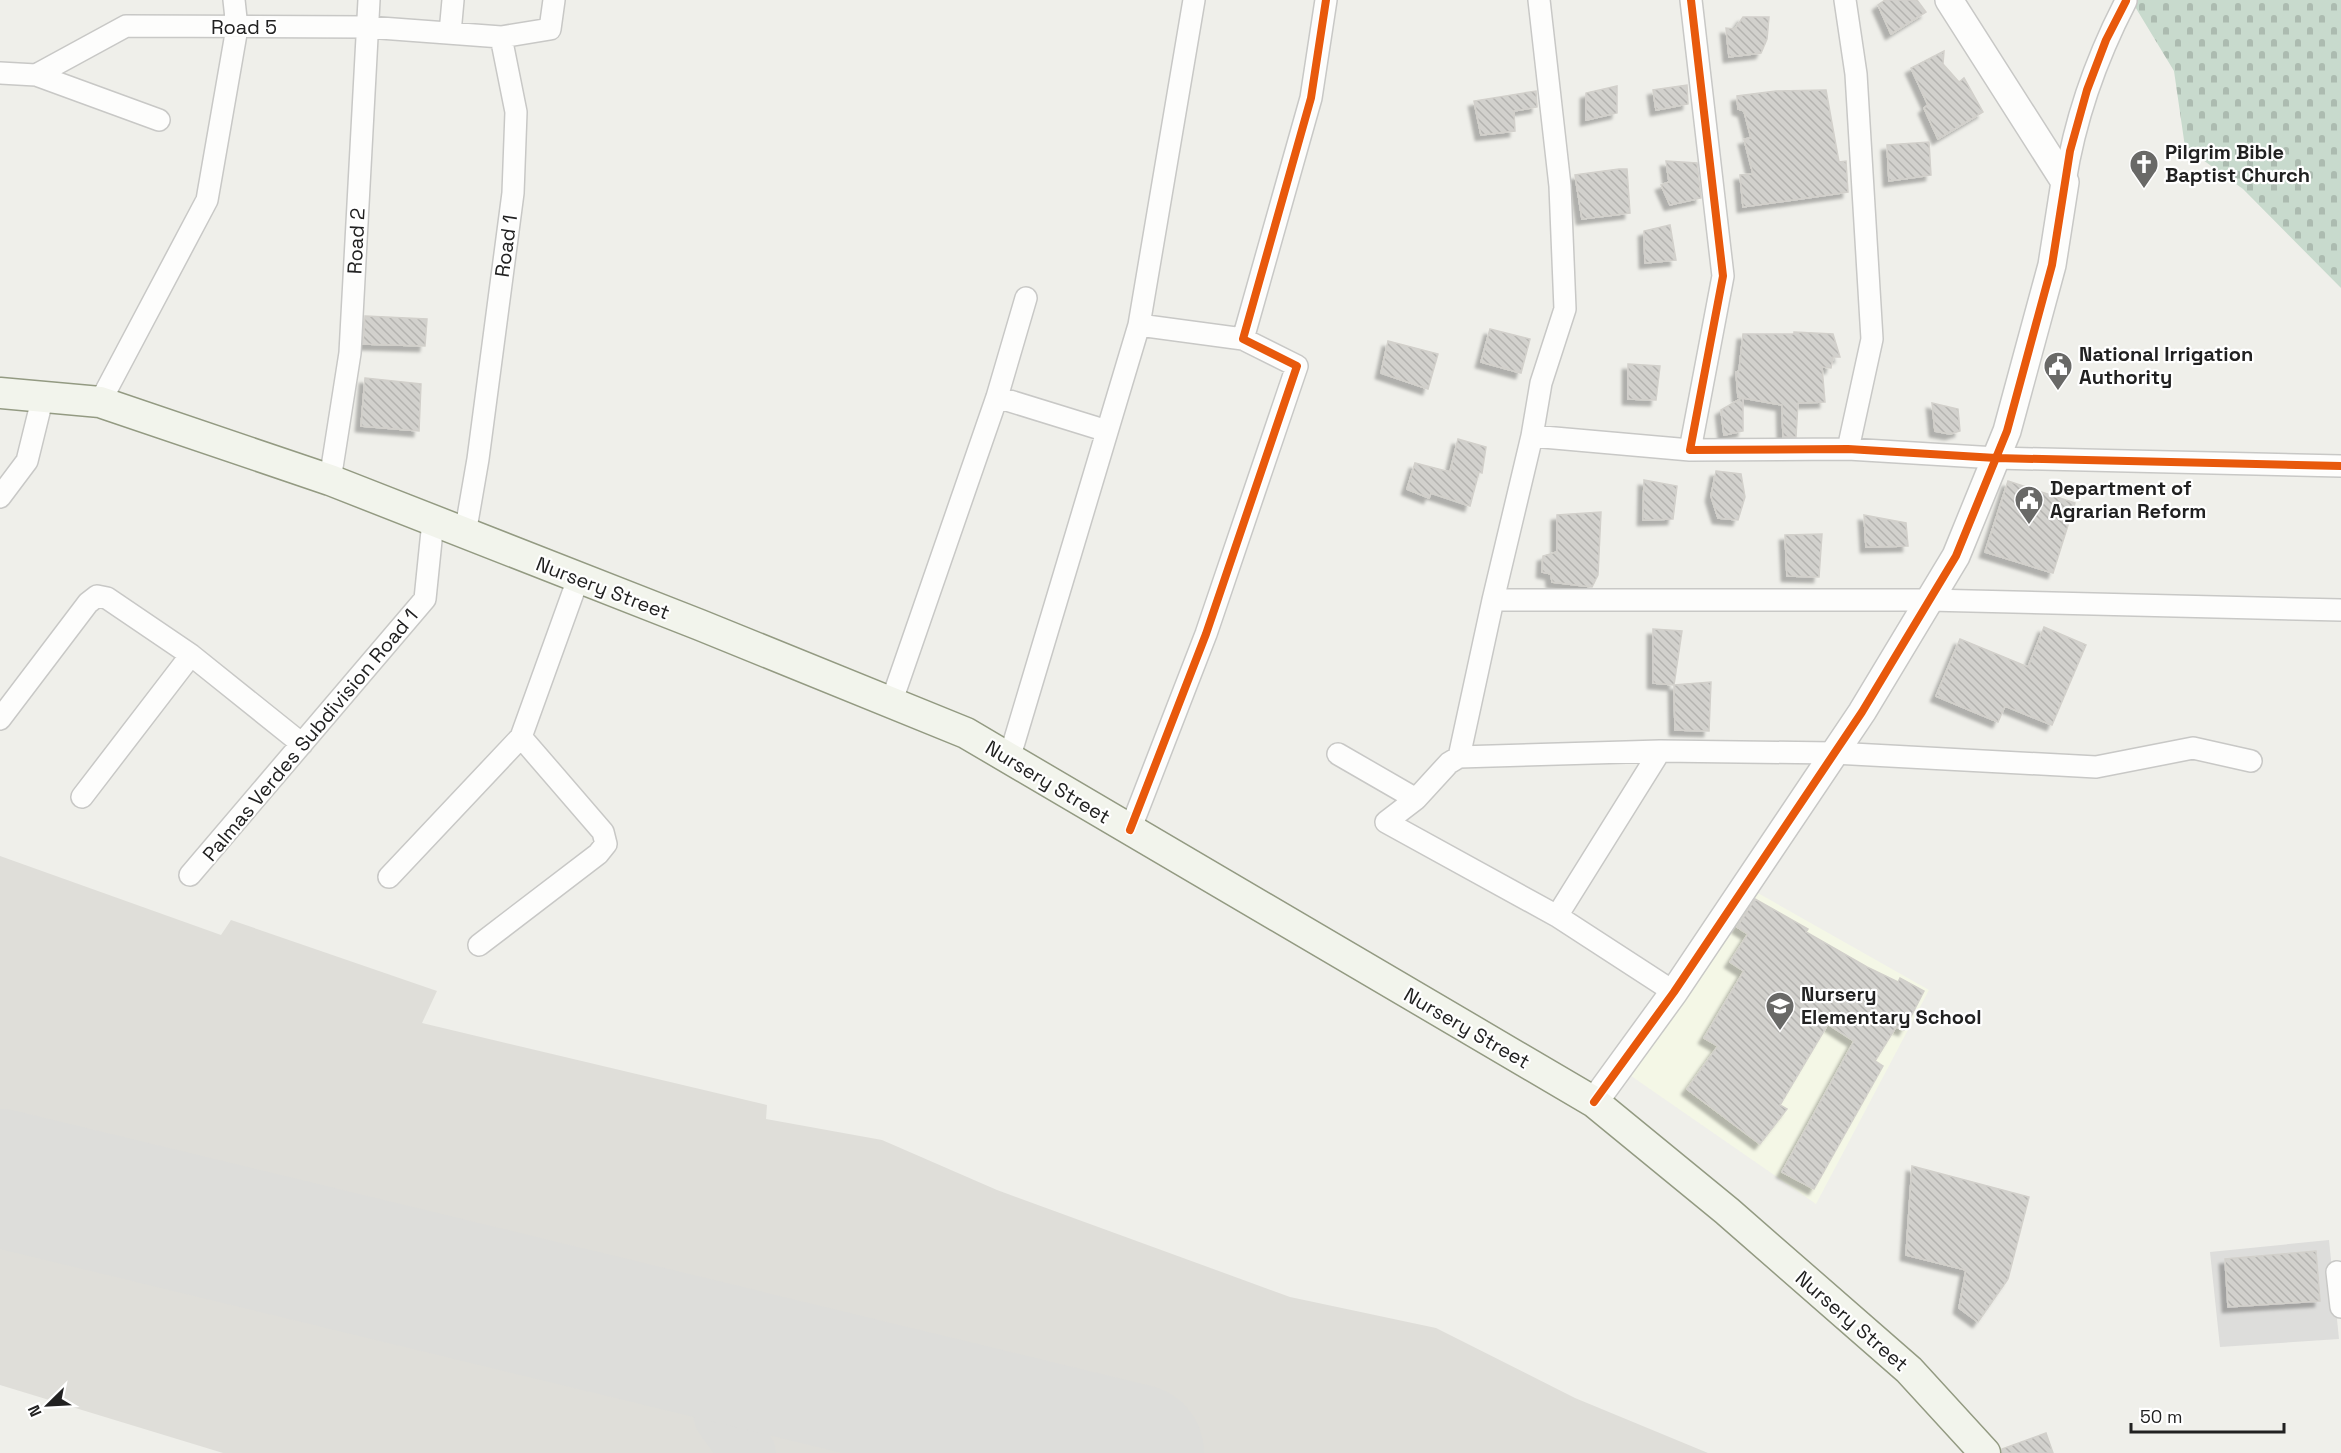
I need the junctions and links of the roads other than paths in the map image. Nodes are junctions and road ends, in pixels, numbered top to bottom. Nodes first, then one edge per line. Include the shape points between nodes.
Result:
1 (234, 0) edge
2 (369, 0) edge
3 (453, 0) edge
4 (554, 0) edge
5 (1194, 0) edge
6 (1326, 0) edge
7 (1539, 0) edge
8 (1691, 0) edge
9 (1845, 0) edge
10 (1949, 0) edge
11 (2126, 1) edge
12 (237, 27) junction
13 (367, 27) junction
14 (450, 33) junction
15 (501, 37) junction
16 (0, 73) edge
17 (36, 75) junction
18 (159, 120) dead end
19 (2065, 182) junction
20 (1026, 298) dead end
21 (1139, 325) junction
22 (1244, 339) junction
23 (0, 393) edge
24 (43, 396) junction
25 (997, 398) junction
26 (100, 402) junction
27 (1107, 431) junction
28 (1532, 436) junction
29 (1848, 449) junction
30 (1690, 450) junction
31 (1996, 458) junction
32 (2341, 466) edge
33 (330, 480) junction
34 (0, 497) edge
35 (433, 521) junction
36 (465, 534) junction
37 (578, 579) junction
38 (1493, 600) junction
39 (1929, 600) junction
40 (2341, 610) edge
41 (191, 655) junction
42 (891, 703) junction
43 (0, 719) edge
44 (521, 737) junction
45 (302, 744) junction
46 (1660, 751) junction
47 (1834, 753) junction
48 (1338, 754) dead end
49 (1460, 757) junction
50 (1010, 759) junction
51 (2251, 760) dead end
52 (82, 796) dead end
53 (1416, 799) junction
54 (1130, 830) junction
55 (190, 875) dead end
56 (389, 877) dead end
57 (1557, 916) junction
58 (479, 945) dead end
59 (1674, 992) junction
60 (1594, 1102) junction
61 (2337, 1272) dead end
62 (2341, 1307) edge
63 (1984, 1453) edge

1 - 12 street
2 - 13 street, Road 2
3 - 14 street
4 - 15 street via 550,29
5 - 21 street
6 - 22 street via 1311,98
7 - 28 street via 1560,186 1565,309 1541,383
8 - 30 street via 1723,276
9 - 29 street via 1856,74 1872,339
10 - 19 street
11 - 19 street via 2087,90
12 - 13 street, Road 5
12 - 17 street, Road 5 via 126,26
12 - 26 street via 207,200
13 - 14 street, Road 5
13 - 33 street, Road 2 via 350,353
14 - 15 street, Road 5
15 - 36 street, Road 1 via 516,112 513,193
16 - 17 street
17 - 18 street
19 - 31 street via 2052,265 2007,431
20 - 25 street
21 - 22 street
21 - 27 street
22 - 54 street via 1297,366 1206,634
23 - 24 main road, Nursery Street
24 - 26 main road, Nursery Street
24 - 34 street via 27,461
25 - 27 street
25 - 42 street
26 - 33 main road, Nursery Street
27 - 50 street
28 - 30 street
28 - 38 street
29 - 30 street
29 - 31 street
31 - 32 street
31 - 39 street via 1956,556
33 - 35 main road, Nursery Street
35 - 36 main road, Nursery Street
35 - 45 street, Palmas Verdes Subdivision Road 1 via 425,599
36 - 37 main road, Nursery Street
37 - 42 main road, Nursery Street
37 - 44 street
38 - 39 street
38 - 49 street
39 - 40 street
39 - 47 street
41 - 43 street via 107,598 97,596
41 - 45 street
41 - 52 street
42 - 50 main road, Nursery Street via 966,733
44 - 56 street
44 - 58 street via 603,832 606,844
45 - 55 street, Palmas Verdes Subdivision Road 1
46 - 47 street
46 - 49 street
46 - 57 street
47 - 51 street via 2096,767 2193,748
47 - 59 street
48 - 53 street
49 - 53 street
50 - 54 main road, Nursery Street
53 - 57 street via 1386,822
54 - 60 main road, Nursery Street
57 - 59 street
59 - 60 street
60 - 63 main road, Nursery Street via 1727,1211 1909,1370
61 - 62 street

